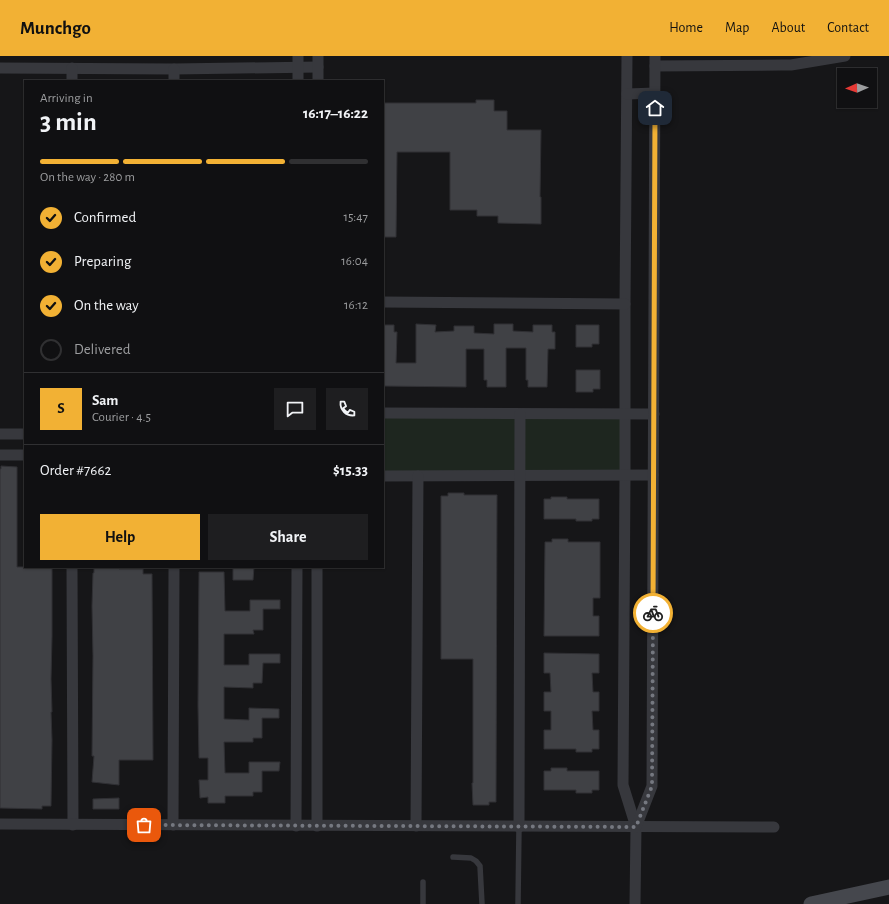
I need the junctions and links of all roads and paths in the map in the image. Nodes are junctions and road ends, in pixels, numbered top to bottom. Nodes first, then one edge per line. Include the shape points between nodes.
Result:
1 (298, 56) edge
2 (626, 56) edge
3 (845, 56) edge
4 (790, 60) edge
5 (655, 61) edge
6 (318, 62) edge
7 (0, 68) edge
8 (72, 68) junction
9 (174, 68) junction
10 (298, 68) junction
11 (72, 80) edge
12 (174, 80) edge
13 (298, 80) edge
14 (318, 80) edge
15 (655, 93) junction
16 (627, 94) junction
17 (384, 302) edge
18 (625, 304) junction
19 (384, 413) edge
20 (520, 414) junction
21 (625, 414) junction
22 (654, 414) junction
23 (0, 434) edge
24 (24, 434) edge
25 (0, 455) edge
26 (24, 455) edge
27 (625, 475) junction
28 (653, 475) junction
29 (384, 476) edge
30 (418, 476) junction
31 (520, 476) junction
32 (72, 568) edge
33 (174, 568) edge
34 (297, 568) edge
35 (317, 568) edge
36 (0, 824) edge
37 (73, 825) junction
38 (173, 825) junction
39 (296, 826) junction
40 (317, 826) junction
41 (416, 826) junction
42 (519, 827) junction
43 (636, 827) junction
44 (774, 827) dead end
45 (453, 857) dead end
46 (423, 882) dead end
47 (889, 887) edge
48 (821, 903) edge
49 (423, 904) edge
50 (482, 904) edge
51 (518, 904) edge
52 (635, 904) edge

1 - 10 street
2 - 16 street
3 - 4 street
4 - 5 street
5 - 15 street
6 - 10 street
6 - 14 street
7 - 8 street
8 - 9 street
8 - 11 street
9 - 10 street
9 - 12 street
10 - 13 street
15 - 16 street
15 - 22 street
16 - 18 street
17 - 18 street
18 - 21 street
19 - 20 street
20 - 21 street
20 - 31 street
21 - 22 street
21 - 27 street
22 - 28 street
23 - 24 street
25 - 26 street
27 - 28 street
27 - 31 street
27 - 43 street via 623,785
28 - 43 street via 652,786
29 - 30 street
30 - 31 street
30 - 41 street
31 - 42 street
32 - 37 street
33 - 38 street
34 - 39 street
35 - 40 street
36 - 37 street
37 - 38 street
38 - 39 street
39 - 40 street
40 - 41 street
41 - 42 street
42 - 43 street
42 - 51 lane
43 - 44 street
43 - 52 street
45 - 50 lane via 471,858 480,866
46 - 49 lane
47 - 48 street

